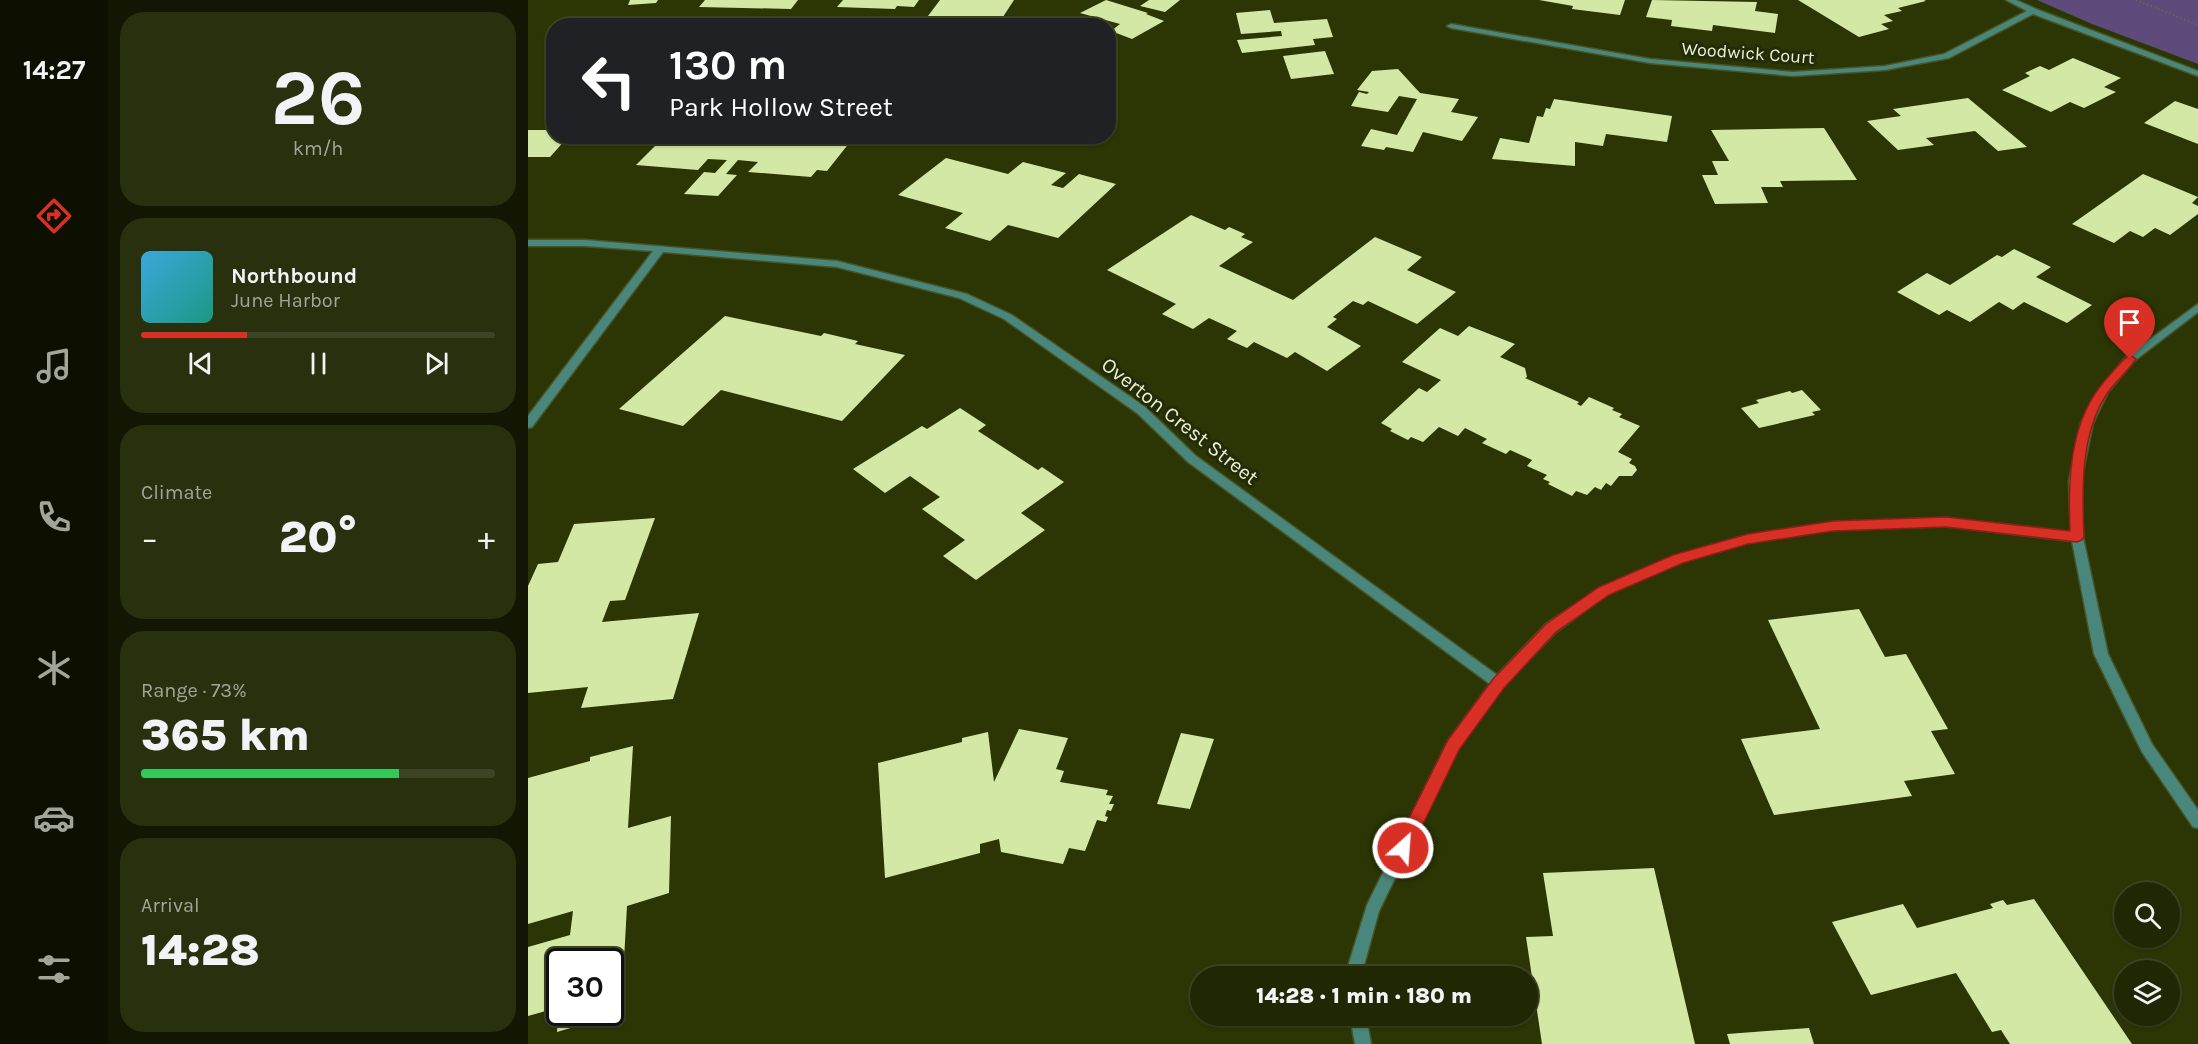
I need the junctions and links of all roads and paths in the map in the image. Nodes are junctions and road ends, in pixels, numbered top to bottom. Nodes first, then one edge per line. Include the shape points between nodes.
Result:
1 (2010, 0) edge
2 (2136, 0) edge
3 (2033, 11) junction
4 (2198, 25) edge
5 (1451, 26) dead end
6 (2198, 74) edge
7 (528, 243) edge
8 (660, 249) junction
9 (2198, 307) edge
10 (528, 424) edge
11 (2077, 537) junction
12 (1498, 683) junction
13 (2198, 822) edge
14 (1356, 966) edge
15 (1360, 1026) edge
16 (1363, 1044) edge

1 - 3 street
2 - 4 path
3 - 5 street, Woodwick Court via 1946,56 1885,68 1814,74 1650,61
3 - 6 street
7 - 8 street, Overton Crest Street
8 - 10 street
8 - 12 street, Overton Crest Street via 837,264 963,296 1008,316 1141,410 1192,459
9 - 11 street via 2130,359 2103,391 2087,423 2075,481
11 - 12 street via 1946,522 1833,526 1748,539 1678,559 1604,591 1551,628
11 - 13 street via 2101,654 2147,748
12 - 14 street via 1453,745 1372,910
15 - 16 street

